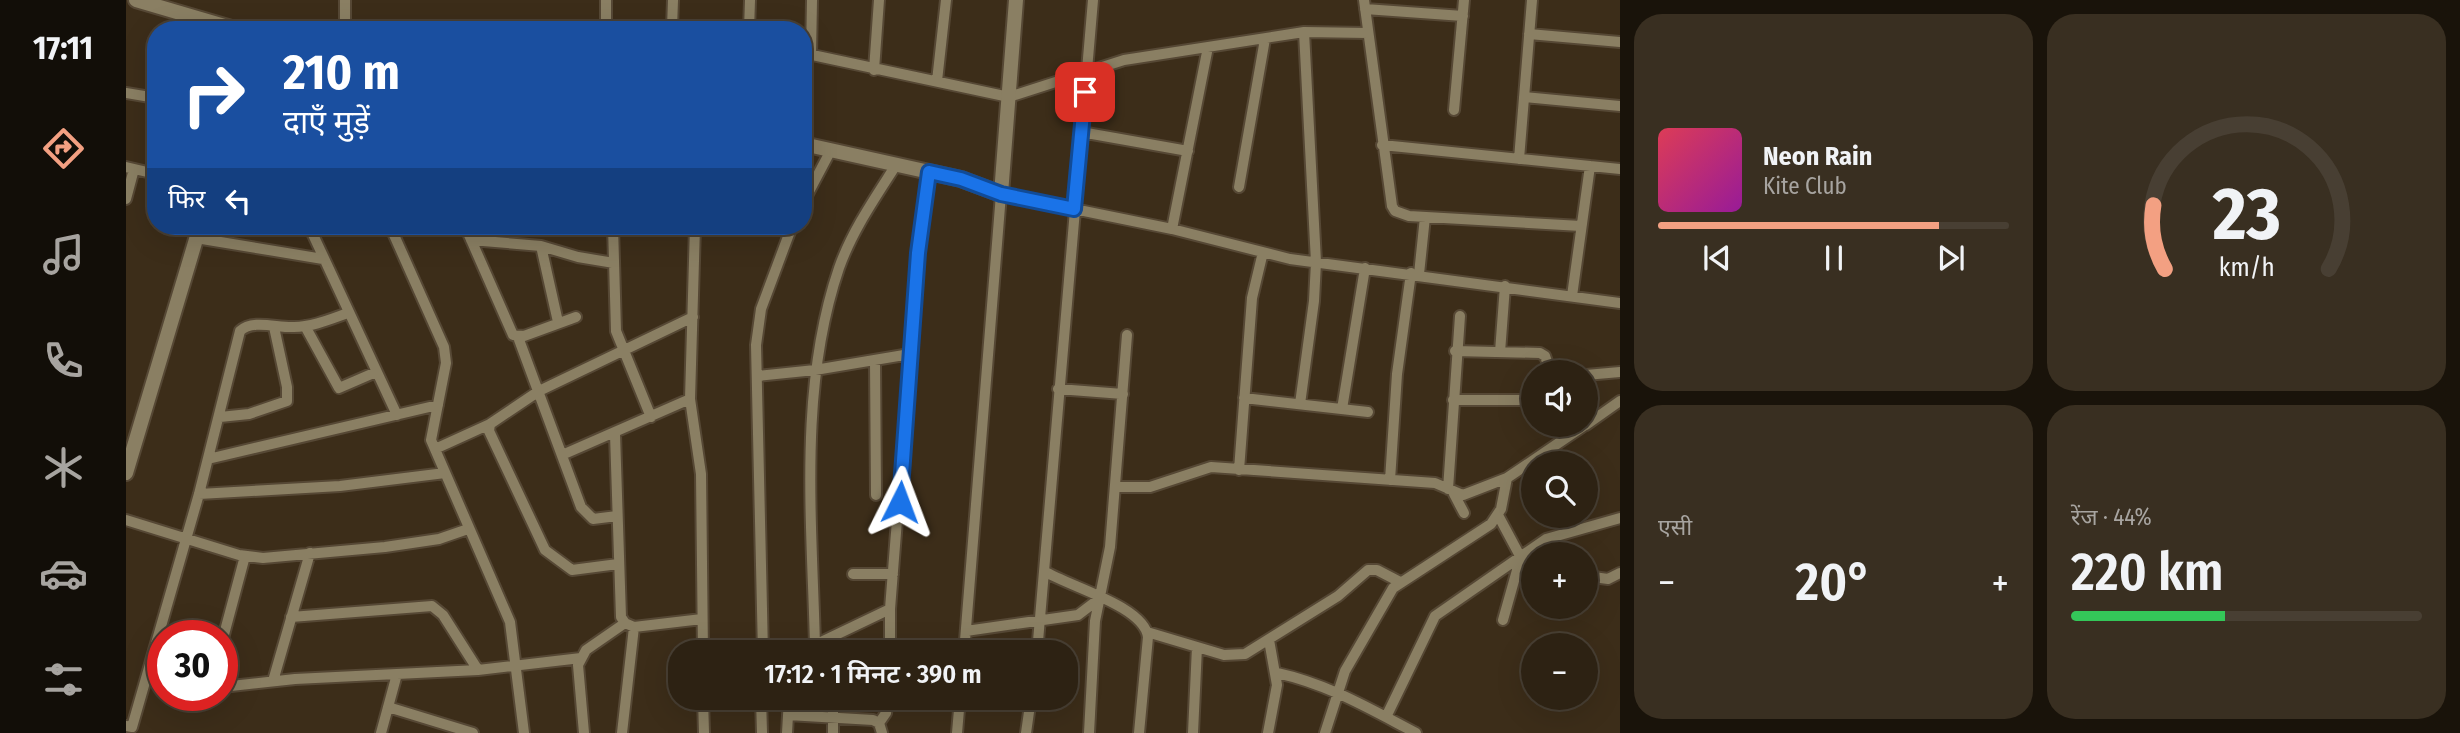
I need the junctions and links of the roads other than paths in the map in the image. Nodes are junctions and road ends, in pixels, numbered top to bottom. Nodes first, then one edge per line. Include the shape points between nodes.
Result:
1 (136, 0) edge
2 (345, 0) edge
3 (606, 0) edge
4 (673, 0) edge
5 (750, 0) edge
6 (812, 0) edge
7 (879, 0) edge
8 (947, 0) edge
9 (1016, 0) edge
10 (1093, 0) edge
11 (1464, 0) edge
12 (1532, 0) edge
13 (1364, 5) edge
14 (1463, 16) junction
15 (207, 21) edge
16 (345, 21) edge
17 (606, 21) edge
18 (675, 21) edge
19 (749, 21) edge
20 (810, 21) edge
21 (1304, 32) junction
22 (1368, 33) junction
23 (1529, 33) junction
24 (1265, 39) junction
25 (1620, 42) edge
26 (1208, 47) junction
27 (812, 55) edge
28 (874, 70) junction
29 (1087, 71) junction
30 (937, 81) junction
31 (126, 93) edge
32 (147, 97) edge
33 (1009, 97) junction
34 (1524, 97) junction
35 (1620, 106) edge
36 (1454, 110) dead end
37 (1081, 132) junction
38 (1382, 145) junction
39 (812, 146) edge
40 (831, 150) junction
41 (1188, 151) junction
42 (1519, 159) junction
43 (896, 165) junction
44 (1590, 166) junction
45 (130, 168) edge
46 (1620, 169) edge
47 (929, 172) junction
48 (812, 186) edge
49 (1239, 187) dead end
50 (1001, 194) junction
51 (126, 199) edge
52 (1074, 209) junction
53 (1425, 217) junction
54 (1581, 226) junction
55 (1172, 229) junction
56 (197, 235) edge
57 (212, 235) edge
58 (313, 235) edge
59 (394, 235) edge
60 (469, 235) edge
61 (613, 235) edge
62 (695, 235) edge
63 (789, 235) edge
64 (471, 240) junction
65 (541, 246) junction
66 (1263, 252) junction
67 (323, 259) junction
68 (1316, 262) junction
69 (614, 263) junction
70 (1365, 268) junction
71 (1415, 273) junction
72 (1506, 286) junction
73 (1572, 296) junction
74 (1620, 303) edge
75 (348, 313) junction
76 (1460, 316) dead end
77 (576, 317) dead end
78 (693, 317) junction
79 (558, 322) junction
80 (305, 326) junction
81 (274, 327) junction
82 (1127, 335) dead end
83 (518, 337) junction
84 (624, 351) junction
85 (1455, 351) junction
86 (1500, 352) junction
87 (910, 354) junction
88 (1546, 360) edge
89 (875, 361) junction
90 (815, 370) junction
91 (376, 372) junction
92 (1620, 372) edge
93 (1598, 374) edge
94 (758, 376) junction
95 (1058, 389) junction
96 (538, 391) junction
97 (1123, 394) junction
98 (1244, 398) junction
99 (690, 399) junction
100 (1452, 400) junction
101 (1521, 400) edge
102 (1620, 401) edge
103 (1300, 404) junction
104 (438, 405) junction
105 (1342, 409) junction
106 (1368, 412) dead end
107 (397, 415) junction
108 (1598, 416) edge
109 (220, 417) junction
110 (651, 417) junction
111 (490, 424) junction
112 (615, 434) junction
113 (1567, 437) edge
114 (435, 449) junction
115 (562, 455) junction
116 (208, 459) junction
117 (1239, 470) junction
118 (126, 473) edge
119 (445, 473) junction
120 (1507, 478) junction
121 (1390, 480) junction
122 (1116, 486) junction
123 (1451, 491) junction
124 (199, 494) junction
125 (876, 495) dead end
126 (1464, 513) dead end
127 (1499, 515) junction
128 (617, 516) junction
129 (1620, 518) edge
130 (126, 520) edge
131 (468, 529) junction
132 (186, 537) junction
133 (310, 553) junction
134 (245, 556) junction
135 (1517, 560) junction
136 (1521, 561) edge
137 (618, 564) junction
138 (1044, 571) junction
139 (853, 573) dead end
140 (1620, 573) edge
141 (893, 574) junction
142 (1598, 578) edge
143 (1400, 582) junction
144 (1099, 599) junction
145 (890, 609) junction
146 (292, 617) junction
147 (702, 619) junction
148 (228, 620) edge
149 (1503, 620) dead end
150 (1041, 621) junction
151 (629, 625) junction
152 (966, 631) junction
153 (1147, 632) junction
154 (829, 638) joint
155 (703, 640) edge
156 (762, 640) edge
157 (815, 640) edge
158 (826, 640) edge
159 (890, 640) edge
160 (965, 640) edge
161 (1039, 640) edge
162 (1269, 640) junction
163 (1197, 647) junction
164 (581, 658) junction
165 (517, 666) junction
166 (478, 670) junction
167 (1277, 673) junction
168 (397, 674) junction
169 (272, 681) junction
170 (238, 685) edge
171 (1337, 691) junction
172 (388, 707) junction
173 (703, 710) edge
174 (761, 710) edge
175 (788, 710) edge
176 (835, 710) edge
177 (886, 710) edge
178 (959, 710) edge
179 (1029, 710) edge
180 (788, 715) junction
181 (835, 717) junction
182 (1387, 717) junction
183 (126, 726) edge
184 (880, 728) edge
185 (381, 733) edge
186 (473, 733) edge
187 (524, 733) edge
188 (584, 733) edge
189 (622, 733) edge
190 (704, 733) edge
191 (762, 733) edge
192 (787, 733) edge
193 (833, 733) edge
194 (957, 733) edge
195 (1026, 733) edge
196 (1088, 733) edge
197 (1139, 733) edge
198 (1193, 733) edge
199 (1268, 733) edge
200 (1325, 733) edge
201 (1416, 733) edge

1 - 15 street
2 - 16 street
3 - 17 street
4 - 18 street
5 - 19 street
6 - 20 street
7 - 28 street
8 - 30 street
9 - 33 street
10 - 29 street
11 - 14 street
12 - 23 street
13 - 14 street
13 - 22 street
14 - 36 street
21 - 22 street
21 - 24 street
21 - 68 street
22 - 38 street
23 - 25 street
23 - 34 street
24 - 26 street
24 - 49 street
26 - 29 street
26 - 41 street
27 - 28 street
28 - 30 street
29 - 33 street
29 - 37 street
30 - 33 street
31 - 32 street
33 - 50 street
34 - 35 street
34 - 42 street
37 - 41 street
37 - 52 street
38 - 42 street
38 - 53 street via 1392,206 1409,216
39 - 40 street
40 - 43 street
40 - 48 street
41 - 55 street
42 - 44 street
43 - 47 street
43 - 90 street via 855,231 839,268
44 - 46 street
44 - 54 street
45 - 51 street
47 - 50 street
47 - 87 street
50 - 52 street
50 - 152 street
52 - 55 street
52 - 95 street
53 - 54 street
53 - 71 street
54 - 73 street
55 - 66 street
56 - 118 street
57 - 67 street
58 - 67 street
59 - 104 street via 444,347 446,363
60 - 64 street
61 - 69 street
62 - 78 street
63 - 94 street via 761,309
64 - 65 street
64 - 83 street via 509,328
65 - 69 street
65 - 79 street
66 - 68 street
66 - 98 street via 1252,298
67 - 75 street
68 - 70 street
68 - 103 street
69 - 84 street via 616,331
70 - 71 street
70 - 105 street
71 - 72 street
71 - 121 street via 1397,374
72 - 73 street
72 - 86 street
73 - 74 street
75 - 80 street
75 - 91 street
76 - 85 street
77 - 79 street
78 - 84 street
78 - 99 street
79 - 83 street
80 - 81 street
80 - 91 street via 339,388
81 - 109 street via 254,324 240,331
81 - 109 street via 287,401 249,414
82 - 97 street
83 - 96 street
84 - 96 street
84 - 110 street
85 - 86 street
85 - 100 street
86 - 88 street via 1541,353
87 - 89 street
87 - 141 street
89 - 90 street
89 - 125 street
90 - 94 street
90 - 157 street
91 - 107 street
92 - 93 street
94 - 156 street
95 - 97 street
95 - 138 street
96 - 111 street
96 - 115 street
97 - 122 street
98 - 103 street
98 - 117 street
99 - 110 street
99 - 147 street via 701,474
100 - 101 street
100 - 123 street
102 - 108 street
103 - 105 street
104 - 107 street
104 - 114 street via 431,440
105 - 106 street
107 - 116 street
109 - 116 street
110 - 112 street
111 - 114 street
111 - 137 street via 489,431 545,550 572,570
112 - 115 street
112 - 128 street
113 - 120 street
114 - 119 street
115 - 128 street via 588,516
116 - 124 street
117 - 121 street
117 - 122 street via 1211,467 1150,487
119 - 124 street via 340,486
119 - 131 street
120 - 123 street via 1463,495
120 - 127 street
121 - 123 street via 1435,483
122 - 144 street
123 - 126 street
124 - 132 street
127 - 135 street
127 - 143 street
128 - 137 street
129 - 135 street via 1546,539
130 - 132 street
131 - 133 street via 439,539
131 - 165 street via 510,622
132 - 134 street
132 - 183 street via 132,727
133 - 134 street
133 - 146 street
134 - 148 street
135 - 136 street
135 - 149 street
135 - 182 street via 1435,616
137 - 151 street via 618,609
138 - 144 street
138 - 150 street
139 - 141 street
140 - 142 street
141 - 145 street
143 - 162 street via 1368,570 1338,596
143 - 171 street via 1356,650
144 - 150 street via 1078,615
144 - 153 street via 1123,606
144 - 196 street
145 - 154 street
145 - 159 street
146 - 166 street via 432,606 443,615
146 - 169 street
147 - 151 street
147 - 155 street
150 - 152 street
150 - 161 street
151 - 164 street via 586,650
151 - 189 street
152 - 160 street
153 - 163 street
153 - 197 street
154 - 158 street
162 - 163 street via 1245,653 1224,655
162 - 167 street
163 - 198 street
164 - 165 street
164 - 188 street
165 - 166 street
165 - 187 street
166 - 168 street
167 - 171 street
167 - 199 street
168 - 169 street
168 - 172 street
169 - 170 street
171 - 182 street
171 - 200 street
172 - 185 street
172 - 186 street
173 - 190 street
174 - 191 street
175 - 180 street
176 - 181 street
177 - 184 street
178 - 194 street
179 - 195 street
180 - 181 street
180 - 192 street
181 - 184 street
181 - 193 street
182 - 201 street

